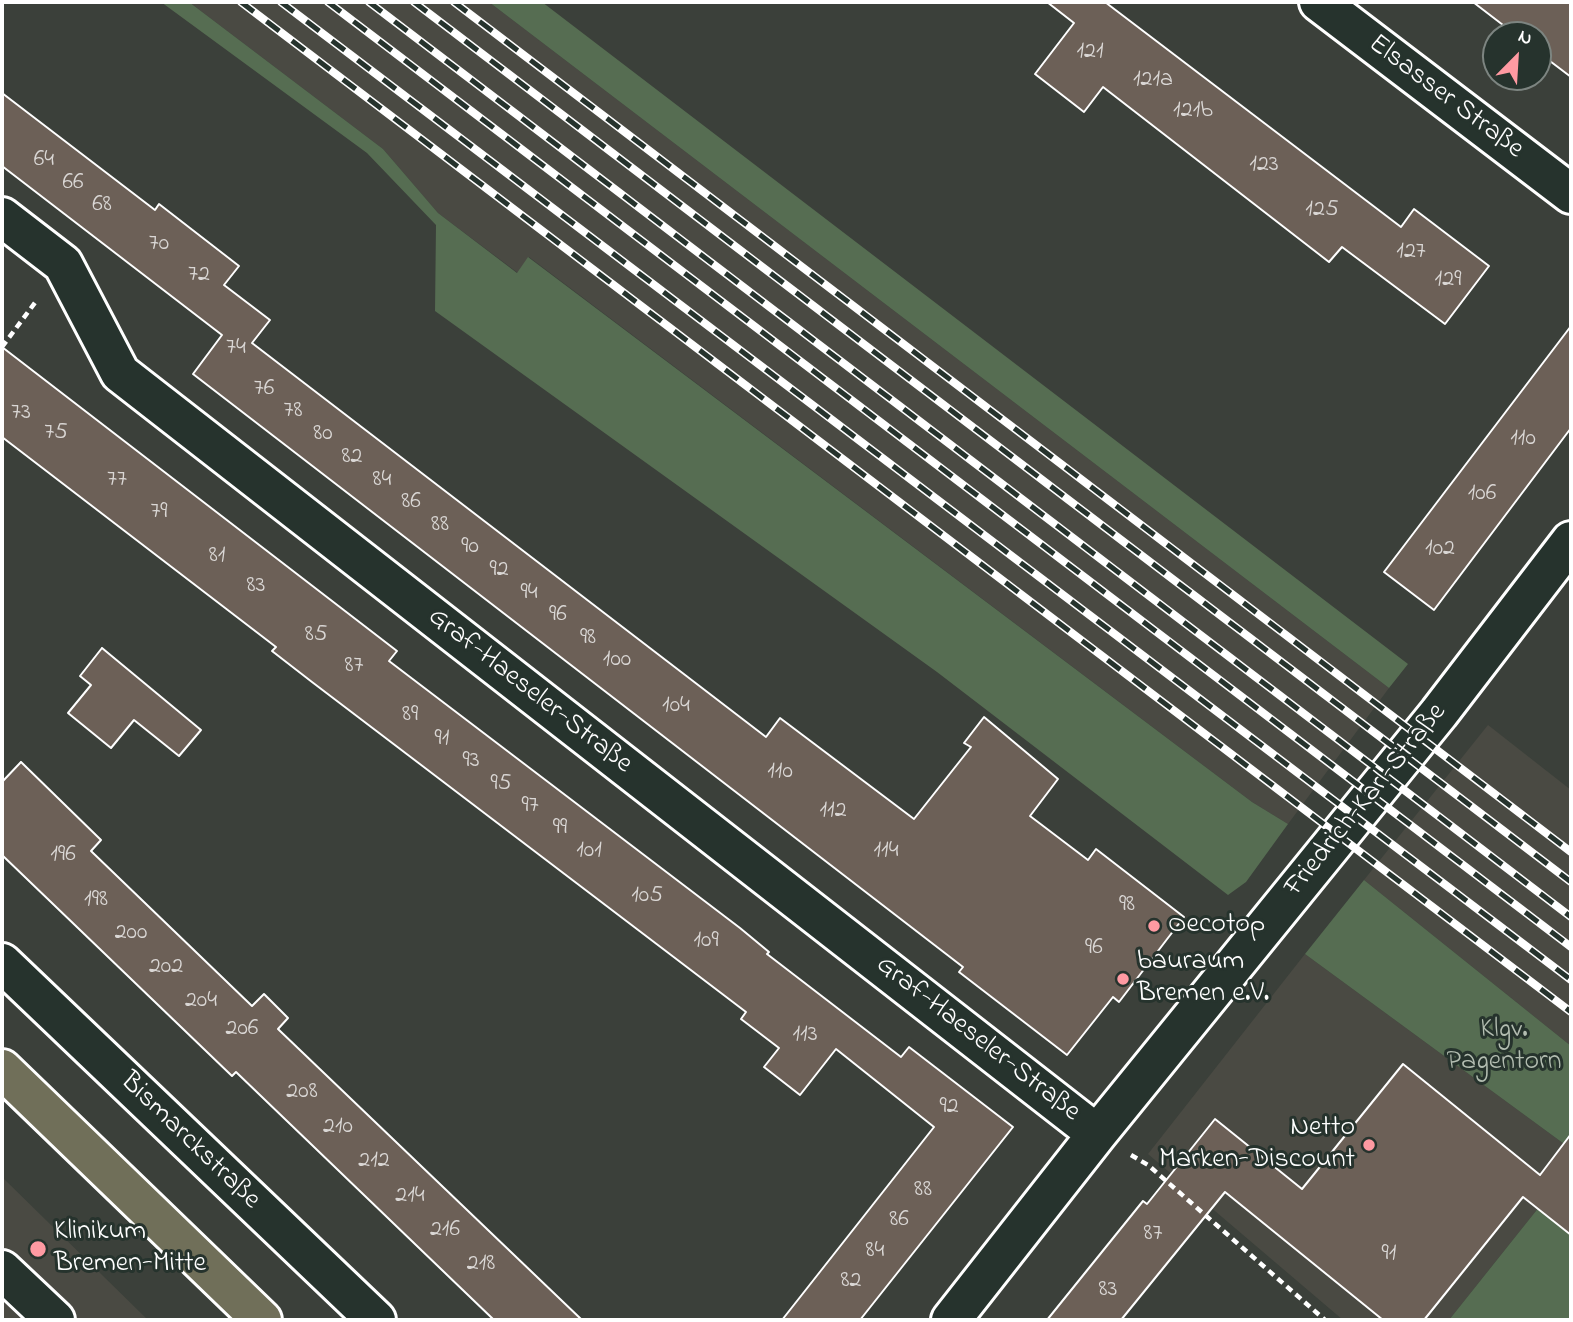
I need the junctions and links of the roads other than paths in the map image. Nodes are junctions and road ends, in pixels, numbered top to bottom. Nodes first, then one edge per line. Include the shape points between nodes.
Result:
1 (1319, 2) edge
2 (1571, 194) edge
3 (2, 217) edge
4 (1571, 541) edge
5 (2, 962) edge
6 (2, 1069) edge
7 (1097, 1134) junction
8 (2, 1270) edge
9 (55, 1320) edge
10 (262, 1320) edge
11 (376, 1320) edge
12 (951, 1320) edge

1 - 2 street, Elsasser Straße
3 - 7 street, Graf-Haeseler-Straße via 63,264 120,373
4 - 7 street, Friedrich-Karl-Straße via 1439,713
5 - 11 street, Bismarckstraße
6 - 10 main road
7 - 12 street, Friedrich-Karl-Straße
8 - 9 street

